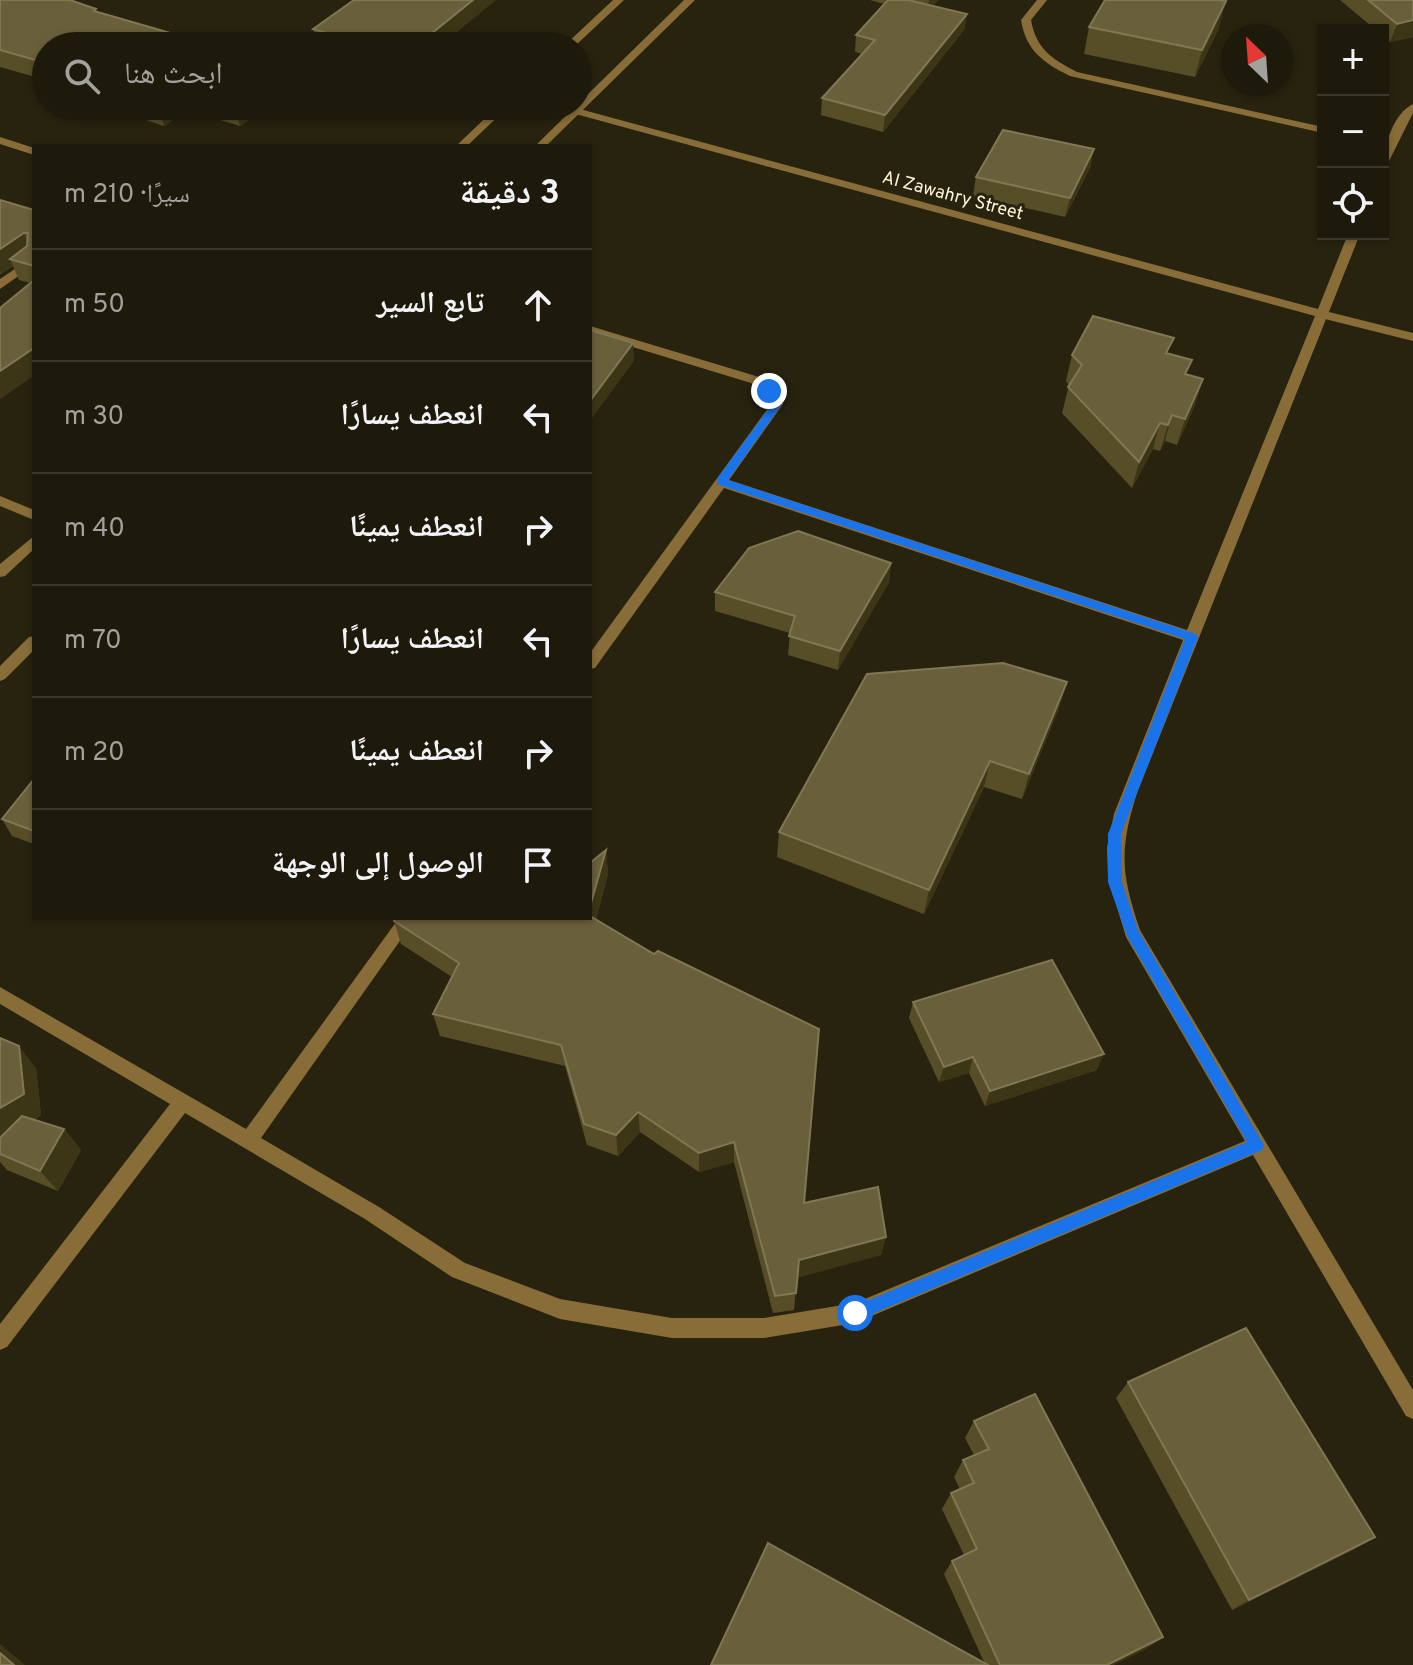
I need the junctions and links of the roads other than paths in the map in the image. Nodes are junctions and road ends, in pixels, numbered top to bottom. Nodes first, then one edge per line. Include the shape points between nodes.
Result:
1 (619, 0) edge
2 (690, 0) edge
3 (1042, 0) edge
4 (584, 32) edge
5 (592, 95) edge
6 (1413, 107) edge
7 (592, 115) edge
8 (489, 120) edge
9 (567, 120) edge
10 (1317, 129) edge
11 (0, 140) edge
12 (1389, 142) edge
13 (463, 144) edge
14 (542, 144) edge
15 (32, 151) edge
16 (1352, 240) edge
17 (32, 261) edge
18 (0, 285) edge
19 (1321, 314) junction
20 (592, 331) edge
21 (1413, 337) edge
22 (721, 482) junction
23 (0, 501) edge
24 (32, 514) edge
25 (32, 543) edge
26 (0, 572) edge
27 (1192, 637) junction
28 (32, 643) edge
29 (592, 661) edge
30 (0, 675) edge
31 (407, 920) edge
32 (0, 995) edge
33 (184, 1101) junction
34 (249, 1140) junction
35 (1257, 1145) junction
36 (0, 1340) edge
37 (1413, 1409) edge

1 - 4 street
2 - 5 street
3 - 10 street via 1026,20 1028,39 1044,58 1074,74
6 - 12 street
7 - 19 street, Al Zawahry Street
8 - 13 street
9 - 14 street
11 - 15 street
16 - 19 street
17 - 18 street
19 - 21 street, Al Zawahry Street
19 - 27 street
20 - 22 street via 755,380 769,391 777,404
22 - 27 street
22 - 29 street
23 - 24 street
25 - 26 street
27 - 35 street via 1115,834 1115,882 1132,932
28 - 30 street
31 - 34 street
32 - 33 street
33 - 34 street
33 - 36 street
34 - 35 street via 459,1270 560,1309 672,1328 764,1328 855,1313
35 - 37 street

